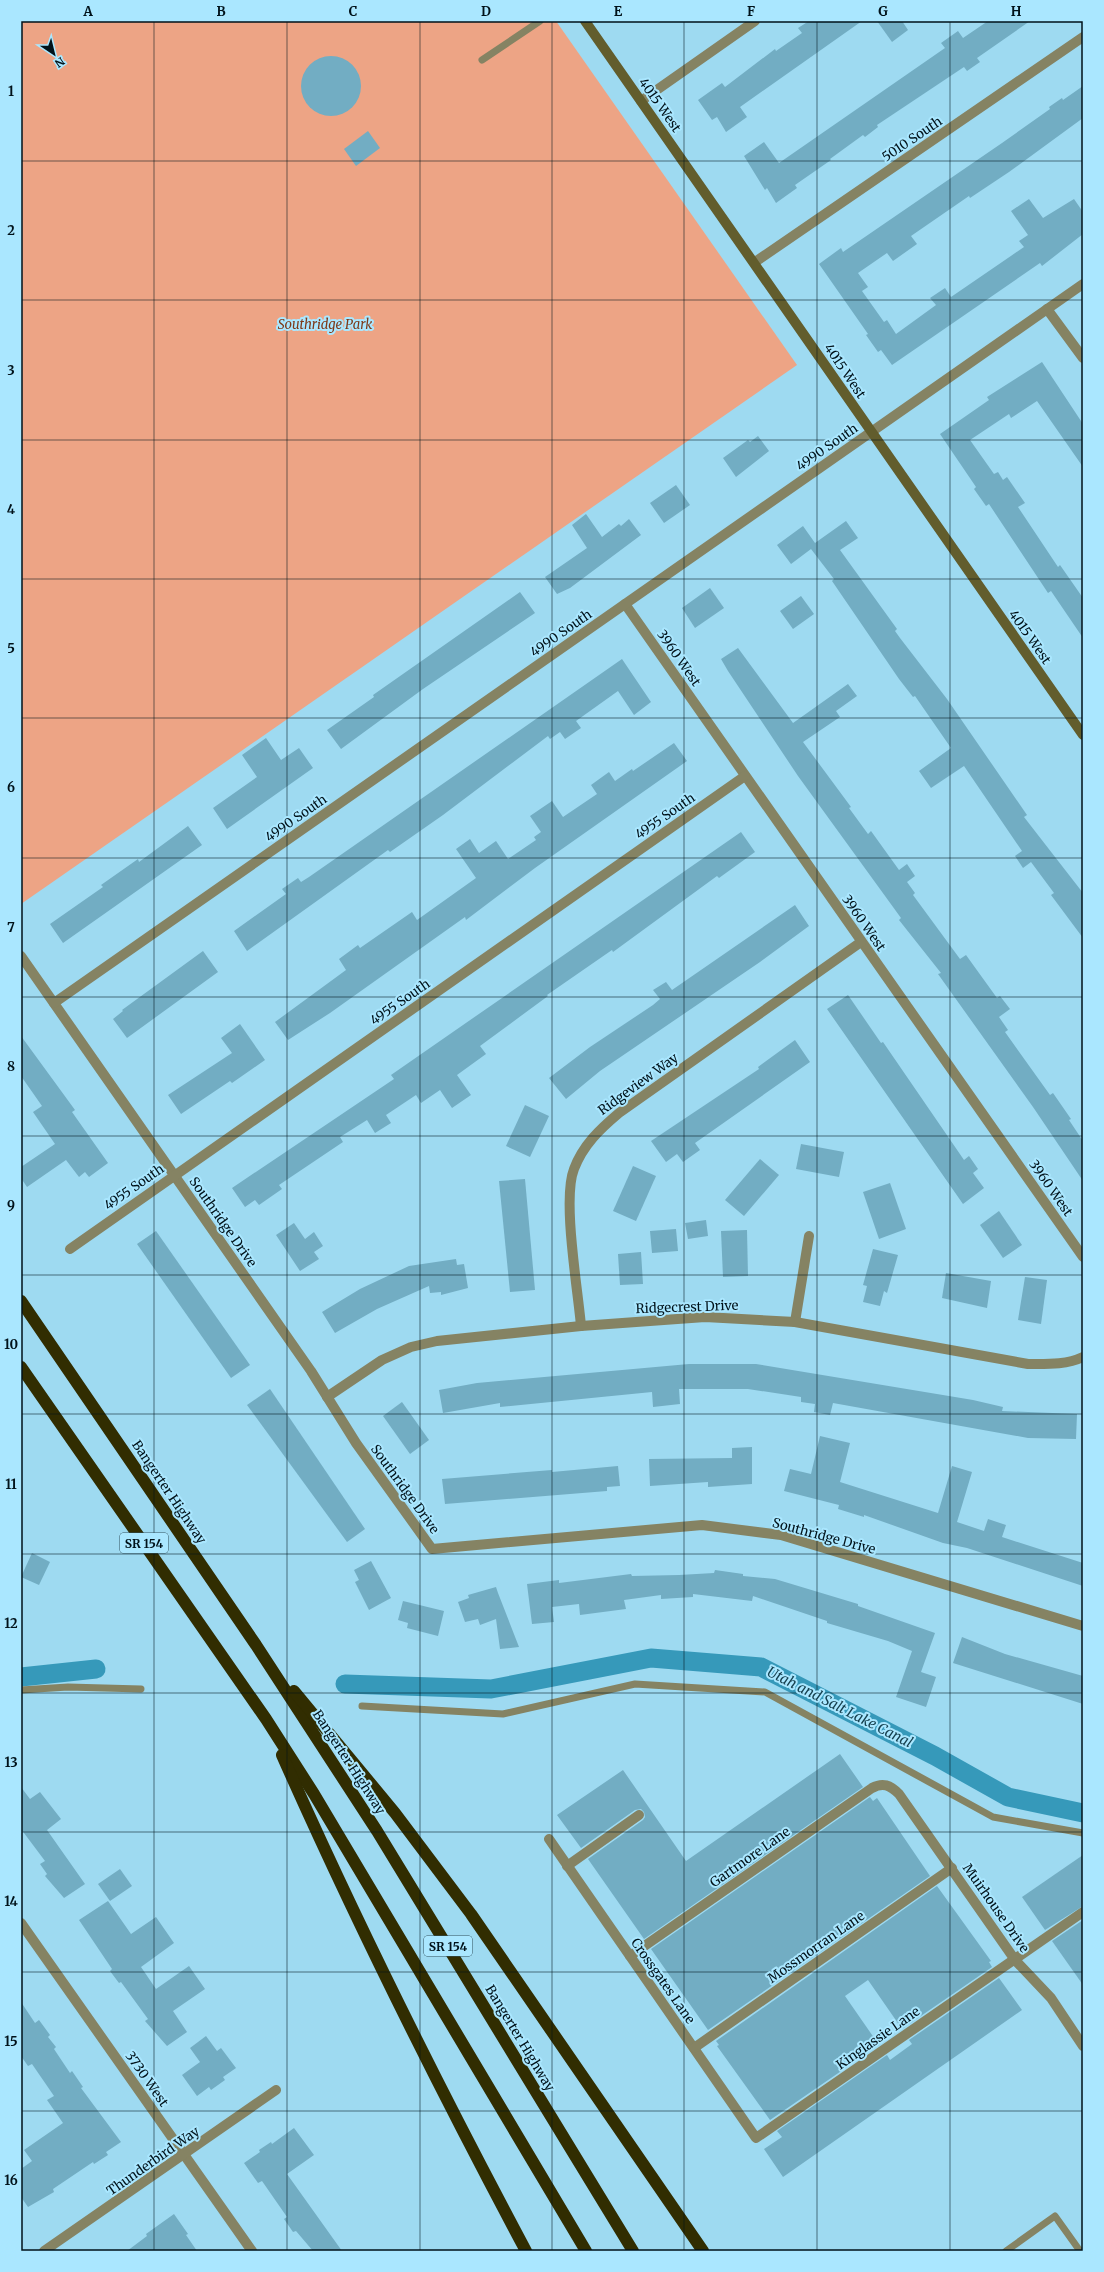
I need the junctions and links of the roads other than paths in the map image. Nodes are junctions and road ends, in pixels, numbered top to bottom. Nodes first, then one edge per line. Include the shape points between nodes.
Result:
1 (540, 21) edge
2 (585, 21) edge
3 (755, 21) edge
4 (1083, 37) edge
5 (482, 60) dead end
6 (641, 101) junction
7 (755, 262) junction
8 (1083, 284) edge
9 (1047, 309) junction
10 (1083, 358) edge
11 (871, 432) junction
12 (625, 604) junction
13 (1083, 735) edge
14 (745, 776) junction
15 (861, 942) junction
16 (21, 956) edge
17 (54, 1003) junction
18 (174, 1176) junction
19 (810, 1236) dead end
20 (70, 1249) dead end
21 (1083, 1257) edge
22 (21, 1301) edge
23 (795, 1322) junction
24 (581, 1326) junction
25 (1083, 1357) edge
26 (21, 1367) edge
27 (327, 1397) junction
28 (1083, 1626) edge
29 (256, 1645) junction
30 (141, 1689) dead end
31 (21, 1690) edge
32 (362, 1706) dead end
33 (266, 1719) junction
34 (888, 1785) joint
35 (639, 1815) dead end
36 (1083, 1833) edge
37 (549, 1839) dead end
38 (567, 1866) junction
39 (952, 1868) junction
40 (1083, 1912) edge
41 (21, 1923) edge
42 (630, 1956) junction
43 (1015, 1960) junction
44 (1083, 2045) edge
45 (694, 2048) junction
46 (276, 2090) dead end
47 (756, 2138) joint
48 (185, 2155) junction
49 (44, 2251) edge
50 (252, 2251) edge
51 (526, 2251) edge
52 (586, 2251) edge
53 (632, 2251) edge
54 (703, 2251) edge
55 (1006, 2251) edge
56 (1080, 2251) edge

1 - 5 lane
2 - 6 street, 4015 West
3 - 6 street
4 - 7 street, 5010 South
6 - 7 street, 4015 West
7 - 11 street, 4015 West
8 - 9 street, 4990 South
9 - 10 street
9 - 11 street, 4990 South
11 - 12 street, 4990 South
11 - 13 street, 4015 West
12 - 14 street, 3960 West
12 - 17 street, 4990 South
14 - 15 street, 3960 West
14 - 18 street, 4955 South
15 - 21 street, 3960 West
15 - 24 street, Ridgeview Way via 619,1113 586,1145 573,1170 569,1202
16 - 17 street, Southridge Drive
17 - 18 street, Southridge Drive
18 - 20 street, 4955 South
18 - 27 street, Southridge Drive
19 - 23 street
22 - 29 highway, Bangerter Highway / SR 154
23 - 24 street, Ridgecrest Drive via 705,1317
23 - 25 street, Ridgecrest Drive via 1028,1364 1052,1365
24 - 27 street, Ridgecrest Drive via 437,1341 411,1347 382,1360
26 - 33 highway, SR 154
27 - 28 street, Southridge Drive via 356,1443 432,1549 702,1524 781,1535
29 - 53 highway, Bangerter Highway / SR 154 via 402,1871
29 - 54 highway via 439,1869
30 - 31 lane via 68,1687
32 - 36 lane via 503,1714 635,1684 765,1692 993,1817
33 - 51 highway via 395,1999
33 - 52 highway, SR 154 via 314,1794
34 - 39 street, Muirhouse Drive via 899,1794
34 - 42 street, Gartmore Lane via 879,1784 872,1788
35 - 38 street
37 - 38 street, Crossgates Lane
38 - 42 street, Crossgates Lane
39 - 43 street, Muirhouse Drive
39 - 45 street, Mossmorran Lane
40 - 43 street, Kinglassie Lane
41 - 48 street, 3730 West
42 - 45 street, Crossgates Lane
43 - 44 street, Muirhouse Drive via 1051,1998
43 - 47 street, Kinglassie Lane
45 - 47 street, Crossgates Lane
46 - 48 street, Thunderbird Way
48 - 49 street, Thunderbird Way
48 - 50 street, 3730 West
55 - 56 lane via 1055,2216

